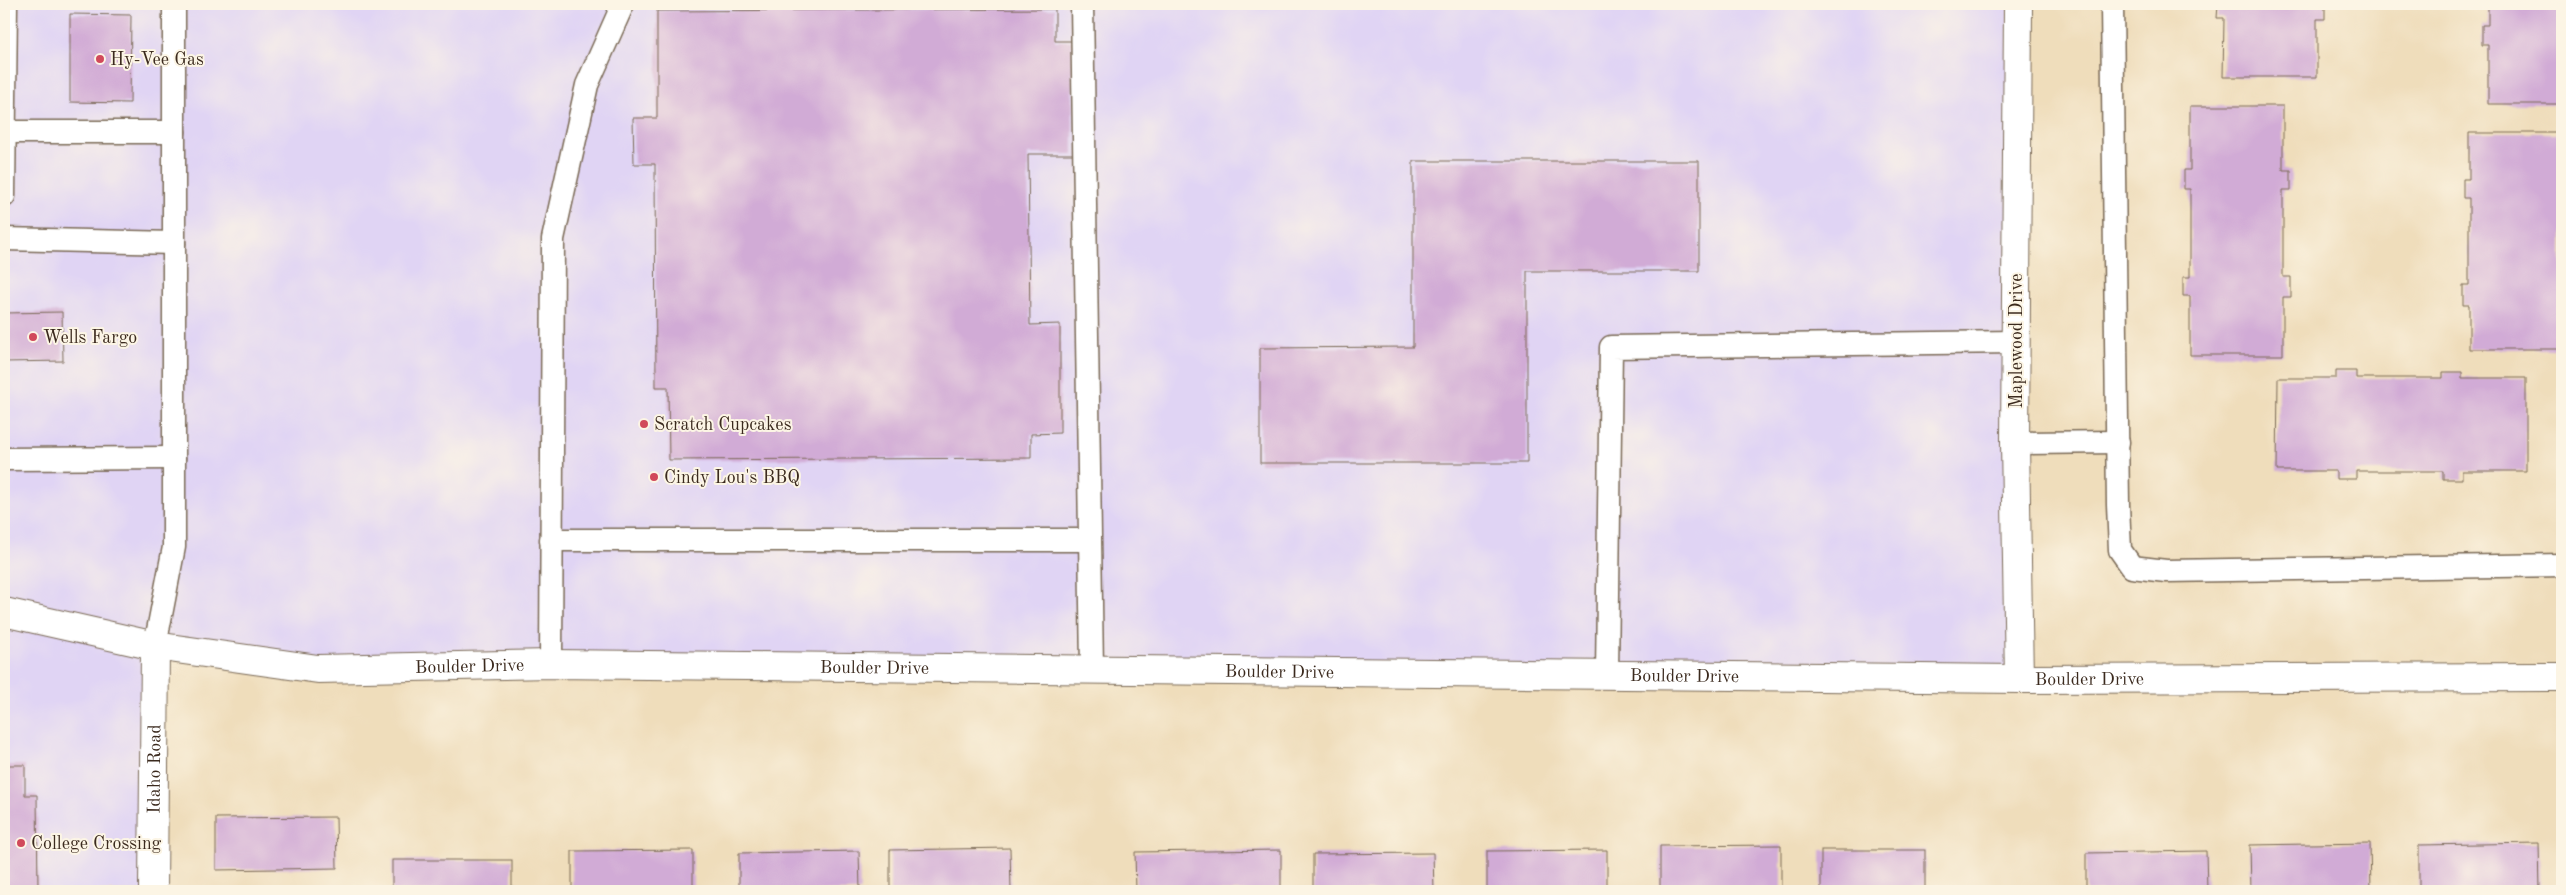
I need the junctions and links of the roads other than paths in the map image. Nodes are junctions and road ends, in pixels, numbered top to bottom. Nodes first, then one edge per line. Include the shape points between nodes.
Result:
1 (6, 4) edge
2 (174, 4) edge
3 (623, 4) edge
4 (1082, 4) edge
5 (2018, 4) edge
6 (2112, 4) edge
7 (5, 35) edge
8 (4, 83) edge
9 (4, 132) edge
10 (174, 132) junction
11 (4, 196) edge
12 (4, 239) edge
13 (174, 243) junction
14 (2016, 342) junction
15 (2118, 442) junction
16 (2015, 443) junction
17 (174, 458) junction
18 (4, 459) edge
19 (551, 540) junction
20 (1089, 540) junction
21 (2562, 565) edge
22 (4, 612) edge
23 (155, 646) junction
24 (551, 664) junction
25 (1092, 670) junction
26 (1607, 674) junction
27 (2562, 678) edge
28 (2019, 679) junction
29 (153, 891) edge

1 - 7 lane
2 - 10 lane
3 - 19 lane via 587,85 553,239
4 - 20 lane
5 - 14 street, Maplewood Drive
6 - 15 lane
7 - 8 lane
8 - 9 lane
9 - 10 lane
9 - 11 lane
10 - 13 lane
12 - 13 lane
13 - 17 lane
14 - 16 street, Maplewood Drive
14 - 26 lane via 1611,347
15 - 16 lane
15 - 21 lane via 2120,550 2132,567 2166,571
16 - 28 street, Maplewood Drive
17 - 18 lane
17 - 23 lane via 174,547
19 - 20 lane
19 - 24 lane
20 - 25 lane
22 - 23 street, Boulder Drive
23 - 24 street, Boulder Drive via 318,669
23 - 29 street, Idaho Road
24 - 25 street, Boulder Drive
25 - 26 street, Boulder Drive
26 - 28 street, Boulder Drive
27 - 28 street, Boulder Drive

